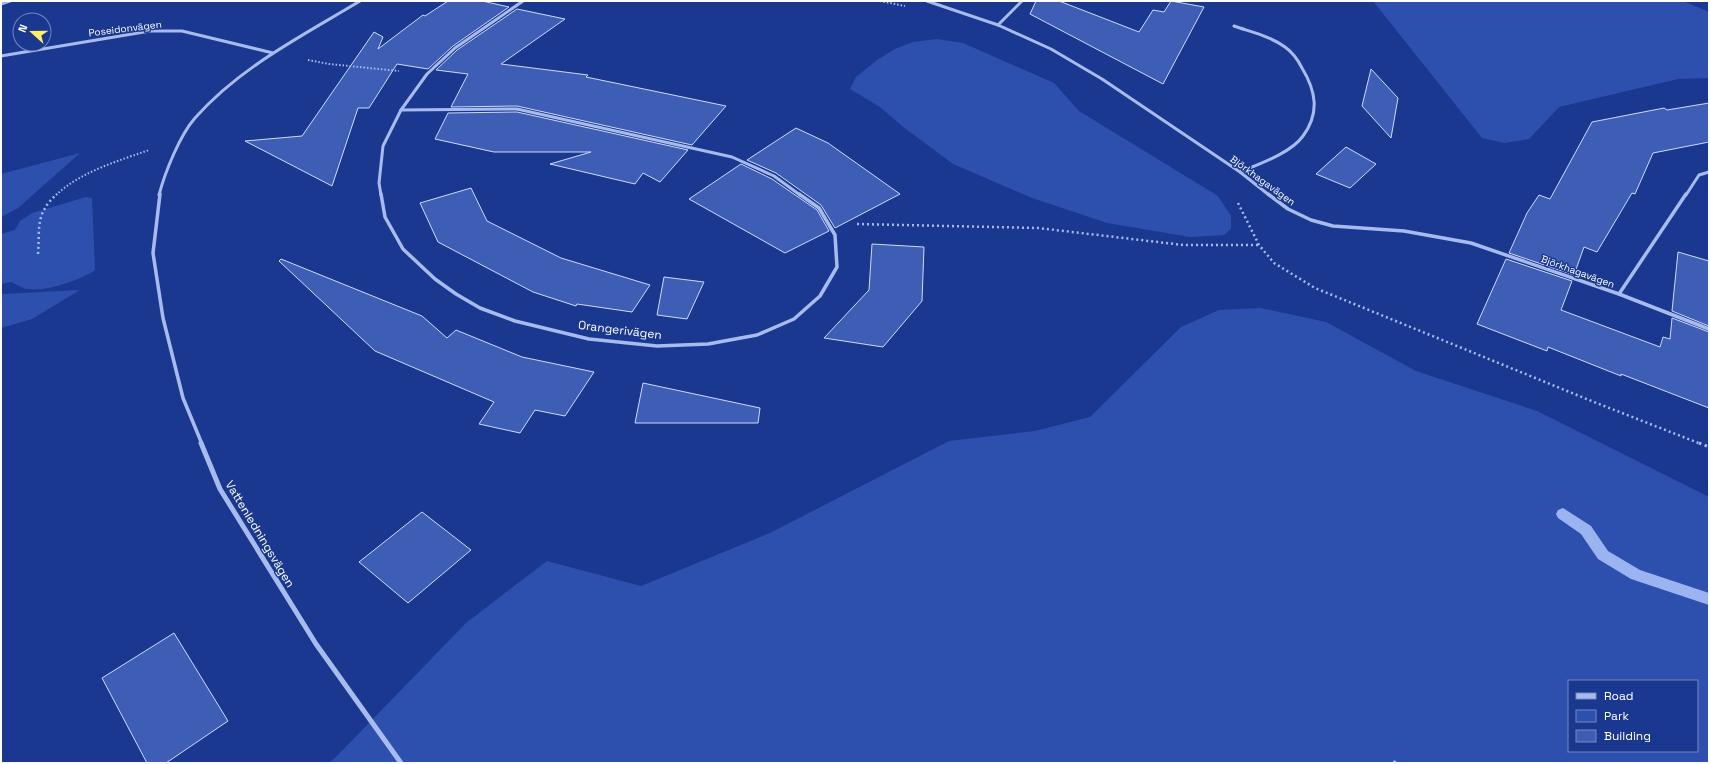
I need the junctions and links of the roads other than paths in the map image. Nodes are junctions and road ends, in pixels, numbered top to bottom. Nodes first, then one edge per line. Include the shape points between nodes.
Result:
1 (10, 1) edge
2 (360, 1) edge
3 (523, 1) edge
4 (927, 1) edge
5 (1022, 1) edge
6 (1, 4) edge
7 (998, 25) junction
8 (1234, 26) dead end
9 (273, 53) junction
10 (1, 56) edge
11 (401, 110) junction
12 (1240, 172) junction
13 (1709, 172) edge
14 (1618, 294) junction
15 (1709, 329) edge
16 (401, 763) edge

1 - 6 street
2 - 9 street, Vattenledningsvägen
3 - 11 street, Orangerivägen via 455,48 427,74
4 - 7 street, Björkhagavägen
5 - 7 street
7 - 12 street, Björkhagavägen via 1051,49 1102,79
8 - 12 street via 1285,47 1297,59 1311,83 1315,101 1312,118 1304,136 1284,153
9 - 10 street, Poseidonvägen via 182,31 150,31
9 - 16 street, Vattenledningsvägen via 236,78 194,119 180,141 164,176 158,200 153,253 163,318 183,398 220,489 316,644
11 - 11 street, Orangerivägen via 383,146 378,183 386,217 404,249 435,279 480,308 515,321 589,339 657,346 708,344 756,336 794,319 820,296 837,267 835,235 819,208 774,176 732,157 517,109
12 - 14 street, Björkhagavägen via 1288,209 1311,220 1333,226 1404,231 1471,243
13 - 14 street, Björkhagavägen via 1699,175
14 - 15 street, Björkhagavägen

